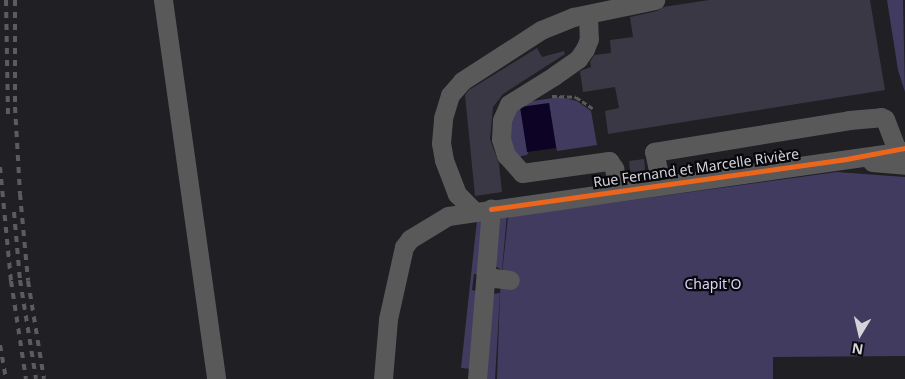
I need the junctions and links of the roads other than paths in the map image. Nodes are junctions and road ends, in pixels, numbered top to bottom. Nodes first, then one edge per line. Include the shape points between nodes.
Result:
1 (163, 0) edge
2 (655, 0) edge
3 (588, 15) junction
4 (903, 154) edge
5 (661, 184) junction
6 (618, 190) junction
7 (483, 210) junction
8 (486, 277) junction
9 (510, 280) dead end
10 (216, 379) edge
11 (383, 379) edge
12 (477, 379) edge

1 - 10 street
2 - 3 street
3 - 6 street via 584,37 588,43 578,59 509,104 502,120 501,139 506,155 522,174 609,161 614,168
3 - 7 street via 573,17 540,30 462,81 450,95 442,118 444,160 457,194
4 - 5 street, Rue Fernand et Marcelle Rivière
4 - 5 street via 886,119 849,120 654,152
5 - 6 street, Rue Fernand et Marcelle Rivière
6 - 7 street, Rue Fernand et Marcelle Rivière
7 - 8 street
7 - 11 street, Rue Fernand et Marcelle Rivière via 439,220 410,238 404,247 388,319
8 - 9 street
8 - 12 street

